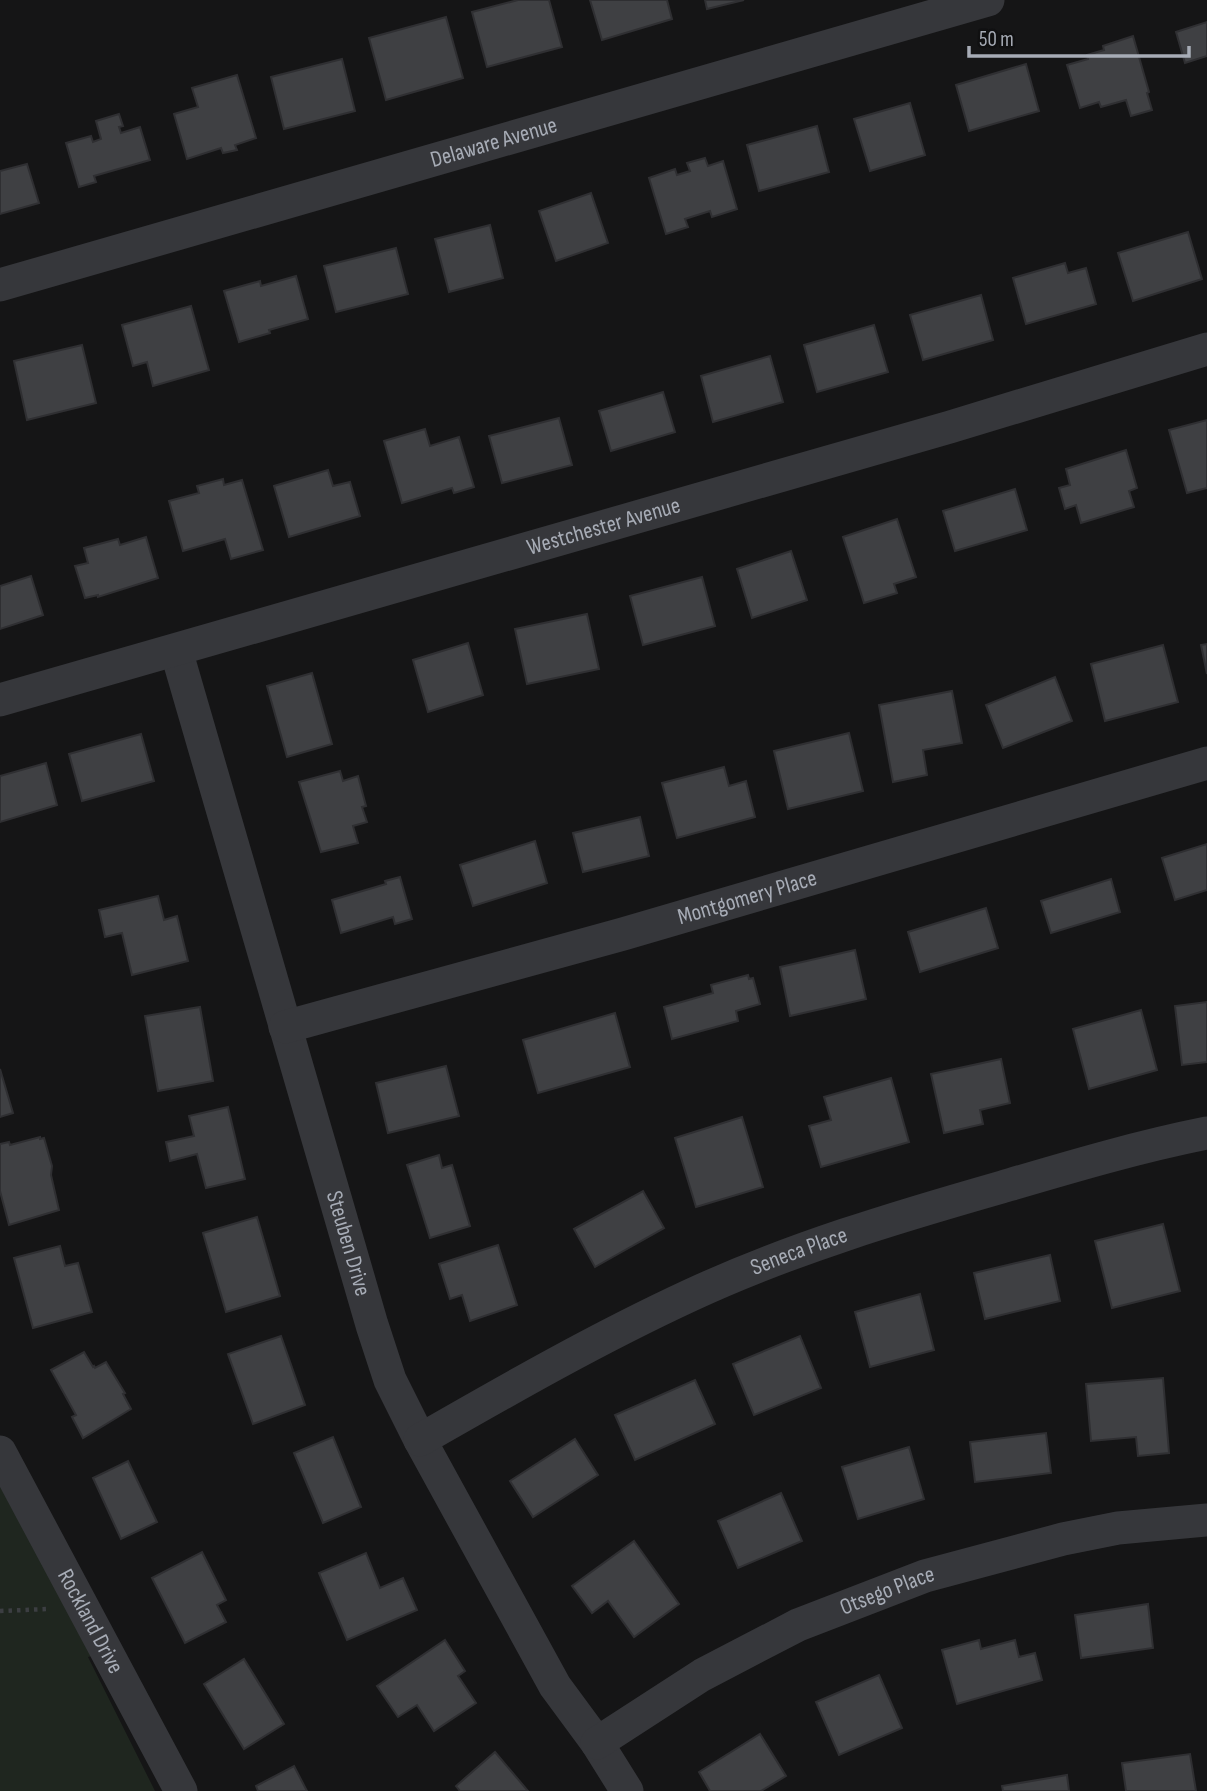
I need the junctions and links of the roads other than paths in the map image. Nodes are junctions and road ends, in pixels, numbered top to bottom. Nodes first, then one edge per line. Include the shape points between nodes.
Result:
1 (988, 0) edge
2 (0, 285) edge
3 (1207, 349) edge
4 (176, 650) junction
5 (0, 700) edge
6 (1207, 763) edge
7 (285, 1027) junction
8 (1207, 1133) edge
9 (420, 1440) junction
10 (0, 1452) edge
11 (1207, 1520) edge
12 (597, 1743) junction
13 (181, 1791) edge
14 (627, 1791) edge

1 - 2 street, Delaware Avenue
3 - 4 street, Westchester Avenue
4 - 5 street, Westchester Avenue
4 - 7 street, Steuben Drive
6 - 7 street, Montgomery Place via 623,934
7 - 9 street, Steuben Drive via 372,1325 390,1380
8 - 9 street, Seneca Place via 1152,1144 915,1212 771,1262 587,1345
9 - 12 street, Steuben Drive via 555,1686
10 - 13 street, Rockland Drive
11 - 12 street, Otsego Place via 1077,1536 925,1576 798,1625 702,1675
12 - 14 street, Steuben Drive

